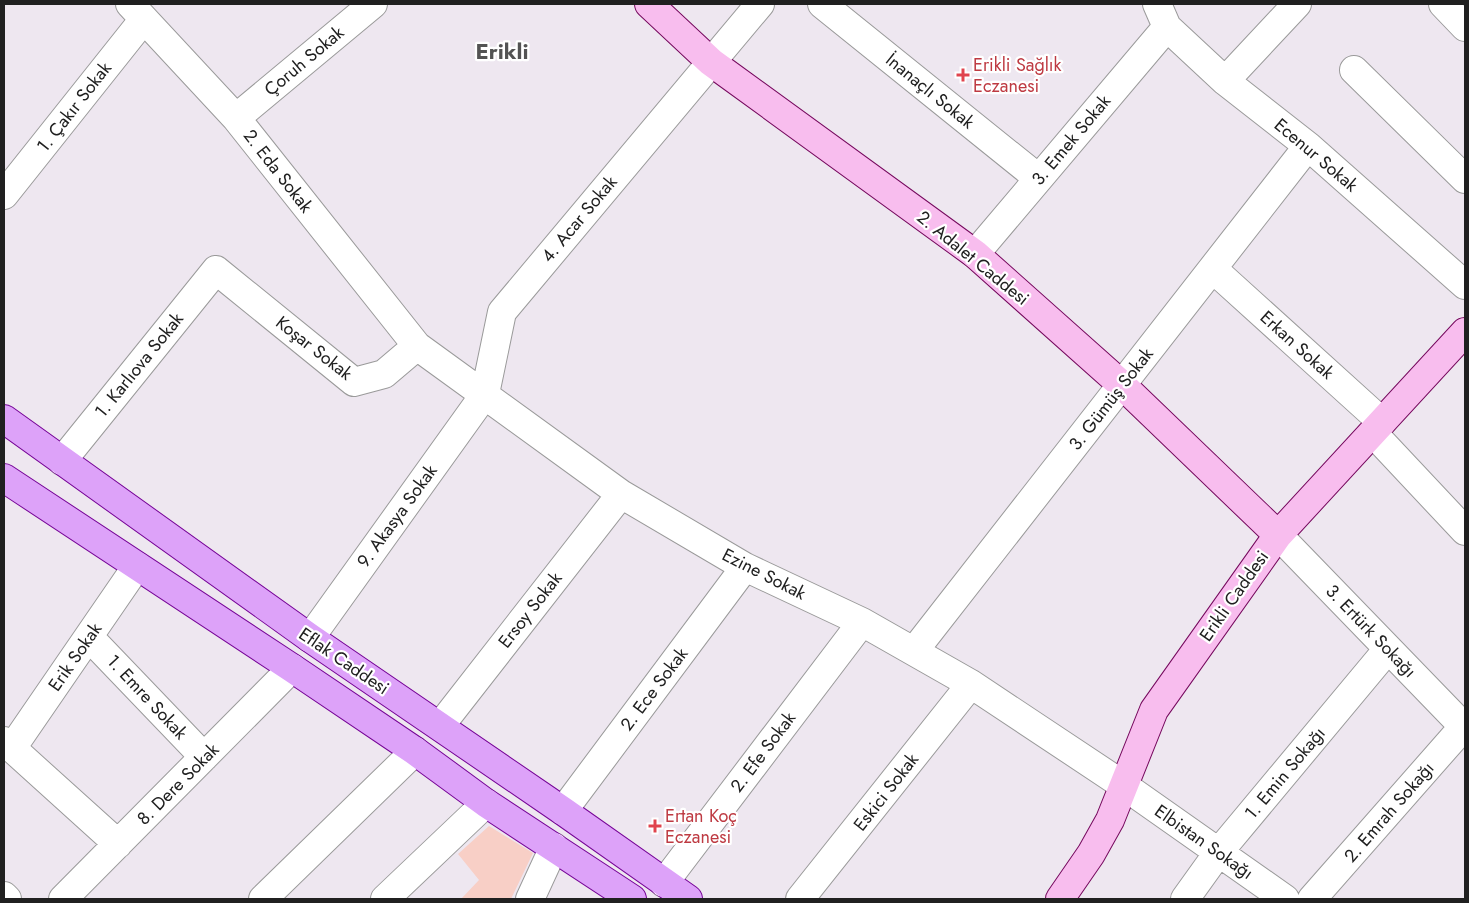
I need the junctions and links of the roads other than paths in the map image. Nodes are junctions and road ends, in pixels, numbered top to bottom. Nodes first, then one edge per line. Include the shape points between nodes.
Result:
1 (373, 4) edge
2 (649, 4) edge
3 (760, 4) edge
4 (822, 4) edge
5 (1296, 4) edge
6 (1442, 4) edge
7 (137, 11) edge
8 (1162, 15) edge
9 (1465, 26) edge
10 (711, 62) junction
11 (1354, 70) dead end
12 (1225, 81) junction
13 (236, 118) junction
14 (1308, 146) junction
15 (1038, 178) junction
16 (1465, 179) edge
17 (4, 195) edge
18 (975, 254) junction
19 (1213, 268) junction
20 (216, 270) joint
21 (1465, 285) edge
22 (1465, 332) edge
23 (417, 346) junction
24 (1122, 385) junction
25 (485, 394) junction
26 (4, 419) edge
27 (1377, 427) junction
28 (62, 460) junction
29 (4, 478) edge
30 (621, 494) junction
31 (1464, 528) edge
32 (1278, 535) junction
33 (137, 566) junction
34 (744, 567) junction
35 (862, 622) junction
36 (89, 636) junction
37 (310, 638) junction
38 (1388, 649) junction
39 (914, 651) junction
40 (292, 668) junction
41 (971, 684) junction
42 (440, 726) junction
43 (1465, 727) edge
44 (8, 745) edge
45 (415, 751) junction
46 (204, 757) junction
47 (1123, 785) junction
48 (486, 803) junction
49 (563, 811) junction
50 (118, 844) junction
51 (554, 847) junction
52 (1218, 853) junction
53 (664, 883) junction
54 (4, 896) edge
55 (7, 899) edge
56 (63, 899) edge
57 (263, 899) edge
58 (385, 899) edge
59 (530, 899) edge
60 (632, 899) edge
61 (688, 899) edge
62 (800, 899) edge
63 (1060, 899) edge
64 (1185, 899) edge
65 (1285, 899) edge
66 (1312, 899) edge

1 - 13 street, Çoruh Sokak
2 - 10 main road, 2. Adalet Caddesi
3 - 10 street, 4. Acar Sokak
4 - 15 street, İnanaçlı Sokak
5 - 12 street
6 - 9 street
7 - 13 street, 2. Eda Sokak
7 - 17 street, 1. Çakır Sokak
8 - 12 street, Ecenur Sokak
8 - 15 street, 3. Emek Sokak
10 - 18 main road, 2. Adalet Caddesi
10 - 25 street, 4. Acar Sokak via 502,312
11 - 16 street
12 - 14 street, Ecenur Sokak
13 - 23 street, 2. Eda Sokak
14 - 19 street, 3. Gümüş Sokak
14 - 21 street, Ecenur Sokak
15 - 18 street, 3. Emek Sokak
18 - 24 main road, 2. Adalet Caddesi
19 - 24 street, 3. Gümüş Sokak
19 - 27 street, Erkan Sokak
20 - 23 street, Koşar Sokak via 354,382 384,374
20 - 28 street, 1. Karlıova Sokak
22 - 27 main road, Erikli Caddesi
23 - 25 street, Ezine Sokak
24 - 32 main road, 2. Adalet Caddesi
24 - 39 street, 3. Gümüş Sokak
25 - 30 street, Ezine Sokak
25 - 37 street, 9. Akasya Sokak
26 - 28 main road, Eflak Caddesi
27 - 31 street, Erkan Sokak
27 - 32 main road, Erikli Caddesi
28 - 37 main road, Eflak Caddesi
29 - 33 main road, Eflak Caddesi
30 - 34 street, Ezine Sokak
30 - 42 street, Ersoy Sokak
32 - 38 street, 3. Ertürk Sokağı
32 - 47 main road, Erikli Caddesi via 1154,710
33 - 36 street, Erik Sokak
33 - 40 main road, Eflak Caddesi
34 - 35 street, Ezine Sokak
34 - 49 street, 2. Ece Sokak
35 - 39 street, Ezine Sokak
35 - 53 street, 2. Efe Sokak
36 - 44 street, Erik Sokak
36 - 46 street, 1. Emre Sokak
37 - 42 main road, Eflak Caddesi
38 - 43 street, 3. Ertürk Sokağı
38 - 52 street, 1. Emin Sokağı
39 - 41 street, Ezine Sokak
40 - 45 main road, Eflak Caddesi
40 - 46 street, 8. Dere Sokak
41 - 47 street, Ezine Sokak
41 - 62 street, Eskici Sokak
42 - 49 main road, Eflak Caddesi
43 - 66 street, 2. Emrah Sokağı
44 - 50 street, Erik Sokak
45 - 48 main road, Eflak Caddesi
45 - 57 street
46 - 50 street, 8. Dere Sokak
47 - 52 street, Elbistan Sokağı
47 - 63 main road, Erikli Caddesi via 1110,820
48 - 51 main road, Eflak Caddesi
48 - 58 street
49 - 53 main road, Eflak Caddesi
50 - 56 street, 8. Dere Sokak
51 - 59 street
51 - 60 main road, Eflak Caddesi
52 - 64 street, 1. Emin Sokağı
52 - 65 street, Elbistan Sokağı
53 - 61 main road, Eflak Caddesi
54 - 55 street

